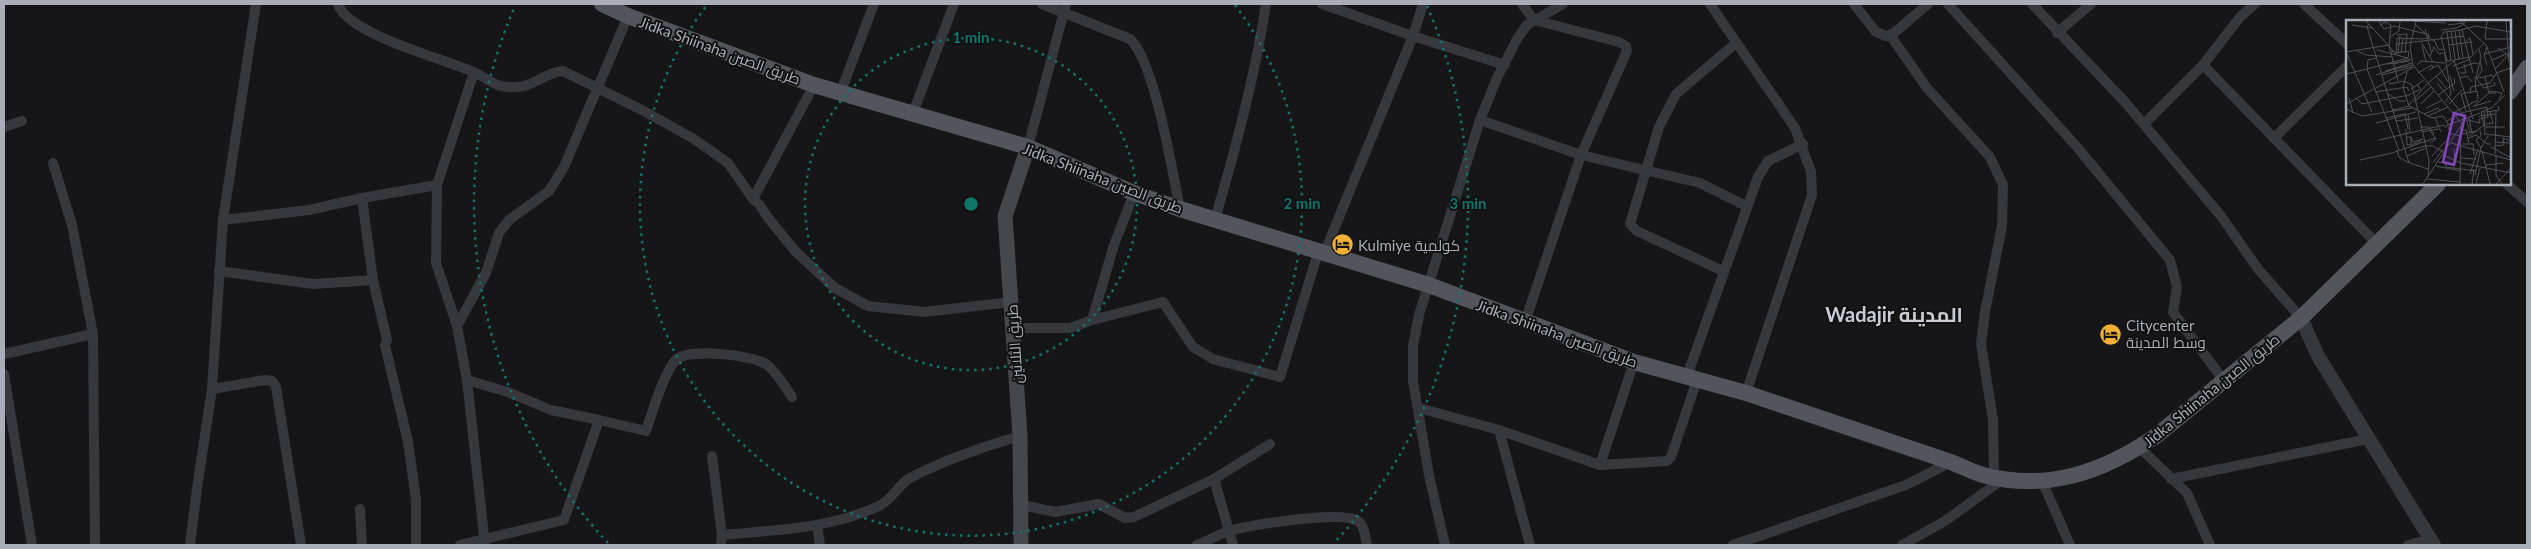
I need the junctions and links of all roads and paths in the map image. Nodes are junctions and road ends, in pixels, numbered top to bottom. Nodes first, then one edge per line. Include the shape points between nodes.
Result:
1 (256, 4) edge
2 (338, 4) edge
3 (602, 4) edge
4 (954, 4) edge
5 (1042, 4) edge
6 (1266, 4) edge
7 (1322, 4) edge
8 (1423, 4) edge
9 (1522, 4) edge
10 (1563, 4) edge
11 (1710, 4) edge
12 (1854, 4) edge
13 (1928, 4) edge
14 (1948, 4) edge
15 (2032, 4) edge
16 (2091, 4) edge
17 (2255, 4) edge
18 (2304, 4) edge
19 (871, 5) edge
20 (1064, 8) edge
21 (628, 16) junction
22 (1534, 20) junction
23 (2057, 32) junction
24 (1890, 35) junction
25 (1413, 36) junction
26 (1736, 43) junction
27 (2346, 43) edge
28 (1505, 65) junction
29 (2203, 65) junction
30 (2346, 67) edge
31 (474, 72) junction
32 (2526, 72) edge
33 (814, 85) junction
34 (596, 87) junction
35 (841, 91) junction
36 (2511, 91) edge
37 (913, 113) junction
38 (1480, 120) junction
39 (22, 121) dead end
40 (2144, 124) junction
41 (4, 127) edge
42 (2274, 138) junction
43 (1803, 144) junction
44 (1028, 147) junction
45 (1581, 155) junction
46 (52, 163) dead end
47 (1645, 170) junction
48 (437, 185) junction
49 (2437, 185) edge
50 (2508, 185) edge
51 (1134, 192) junction
52 (362, 198) junction
53 (753, 199) junction
54 (2527, 202) edge
55 (1746, 206) junction
56 (1180, 209) junction
57 (1215, 218) junction
58 (223, 220) junction
59 (2377, 244) junction
60 (1321, 254) junction
61 (219, 271) junction
62 (1723, 271) junction
63 (373, 280) junction
64 (1430, 285) junction
65 (1012, 302) junction
66 (2301, 318) junction
67 (1092, 320) junction
68 (1525, 322) junction
69 (456, 326) junction
70 (1014, 328) junction
71 (93, 334) junction
72 (4, 354) edge
73 (1634, 362) junction
74 (4, 374) edge
75 (1692, 378) junction
76 (467, 380) junction
77 (2224, 381) junction
78 (212, 390) junction
79 (1746, 393) junction
80 (792, 397) dead end
81 (1419, 408) junction
82 (599, 420) junction
83 (1499, 430) junction
84 (1020, 436) junction
85 (2368, 439) junction
86 (1270, 444) dead end
87 (2139, 447) junction
88 (712, 456) dead end
89 (1951, 462) junction
90 (1600, 465) junction
91 (1999, 478) junction
92 (1214, 479) junction
93 (2171, 479) junction
94 (2042, 481) junction
95 (1022, 505) junction
96 (360, 509) dead end
97 (817, 526) junction
98 (1230, 530) junction
99 (721, 540) edge
100 (484, 542) edge
101 (2432, 542) edge
102 (1750, 543) edge
103 (32, 545) edge
104 (95, 545) edge
105 (190, 545) edge
106 (302, 545) edge
107 (362, 545) edge
108 (416, 545) edge
109 (460, 545) edge
110 (820, 545) edge
111 (1021, 545) edge
112 (1197, 545) edge
113 (1233, 545) edge
114 (1367, 545) edge
115 (1444, 545) edge
116 (1530, 545) edge
117 (1734, 545) edge
118 (1902, 545) edge
119 (2070, 545) edge
120 (2210, 545) edge
121 (2408, 545) edge

1 - 58 street
2 - 31 street via 352,23
3 - 21 main road, Jidka Shiinaha طريق الصين
4 - 37 street
5 - 20 street
6 - 57 street via 1239,140
7 - 25 street
8 - 25 street
9 - 22 street
10 - 22 street
11 - 26 street
12 - 24 street via 1876,32
13 - 24 street
14 - 77 street via 2077,147 2170,260 2177,287 2173,312
15 - 23 street
16 - 23 street
17 - 29 street via 2240,17
18 - 27 street
19 - 35 street
20 - 44 street
20 - 56 street via 1130,39 1138,46 1161,122
21 - 33 main road, Jidka Shiinaha طريق الصين
21 - 34 street
22 - 28 street via 1516,40
22 - 45 street via 1626,46 1627,51
23 - 40 street
24 - 91 street via 1927,88 1990,157 2003,185 2002,226 1981,344
25 - 28 street
25 - 60 street
26 - 43 street
26 - 47 street via 1676,94 1659,127
28 - 38 street
29 - 40 street
29 - 42 street
30 - 42 street
31 - 34 street via 500,85 527,86 563,71
31 - 48 street
32 - 36 main road
33 - 35 main road, Jidka Shiinaha طريق الصين
33 - 53 street
34 - 53 street via 694,139 728,163
34 - 69 street via 564,167 549,191 509,220 499,233 486,273
35 - 37 main road, Jidka Shiinaha طريق الصين
37 - 44 main road, Jidka Shiinaha طريق الصين
38 - 45 street
38 - 64 street
39 - 41 street
40 - 66 street via 2221,216 2258,269
42 - 59 street
43 - 55 street via 1768,161
43 - 79 street via 1811,172 1812,195
44 - 51 main road, Jidka Shiinaha طريق الصين
44 - 65 main road, طريق الثلاثين via 1005,216
45 - 47 street
45 - 68 street
46 - 71 street via 72,225
47 - 55 street via 1700,183
47 - 62 street via 1630,224 1632,228
48 - 52 street
48 - 69 street via 436,263
49 - 59 main road, Jidka Shiinaha طريق الصين
50 - 54 street
51 - 56 main road, Jidka Shiinaha طريق الصين
51 - 67 street
52 - 58 street via 309,210
52 - 63 street
53 - 65 street via 802,258 835,288 868,306 924,312
55 - 62 street
56 - 57 main road, Jidka Shiinaha طريق الصين
57 - 60 main road, Jidka Shiinaha طريق الصين
58 - 61 street
59 - 66 main road, Jidka Shiinaha طريق الصين
60 - 64 main road, Jidka Shiinaha طريق الصين
60 - 67 street via 1280,377 1213,360 1192,347 1163,302
61 - 63 street via 313,284
61 - 78 street
62 - 75 street
63 - 108 street via 408,442 416,499
64 - 68 main road, Jidka Shiinaha طريق الصين
64 - 81 street via 1419,315 1413,346 1413,381
65 - 70 main road, طريق الثلاثين
66 - 77 main road, Jidka Shiinaha طريق الصين
66 - 85 street via 2318,356
67 - 70 street via 1070,328
68 - 73 main road, Jidka Shiinaha طريق الصين
69 - 76 street
70 - 84 main road, طريق الثلاثين
71 - 72 street
71 - 104 street
73 - 75 main road, Jidka Shiinaha طريق الصين
73 - 90 street
74 - 103 street
75 - 79 main road, Jidka Shiinaha طريق الصين
75 - 90 street via 1667,461
76 - 82 street via 551,410
76 - 100 street
77 - 87 main road, Jidka Shiinaha طريق الصين
78 - 105 street
78 - 106 street via 265,380 272,381 276,387
79 - 89 main road, Jidka Shiinaha طريق الصين
80 - 82 street via 774,371 760,361 694,352 675,360 646,432
81 - 83 street
81 - 115 street
82 - 100 street via 564,520
83 - 90 street
83 - 116 street
84 - 95 main road, طريق الثلاثين
84 - 97 street via 974,450 907,480 879,506
85 - 93 street
85 - 101 street
86 - 92 street
87 - 93 street
87 - 94 main road, Jidka Shiinaha طريق الصين via 2077,476
88 - 99 street
89 - 91 main road, Jidka Shiinaha طريق الصين via 1981,475
89 - 102 street via 1906,485
91 - 94 main road, Jidka Shiinaha طريق الصين
91 - 118 street via 1945,521
92 - 95 street via 1134,517 1125,518 1099,504 1055,512
92 - 98 street
93 - 120 street via 2192,500
94 - 119 street
95 - 111 main road, طريق الثلاثين
96 - 107 street
97 - 99 street
97 - 110 street
98 - 112 street
98 - 113 street
98 - 114 street via 1305,519 1351,518 1364,528
100 - 109 street
101 - 121 street
102 - 117 street

